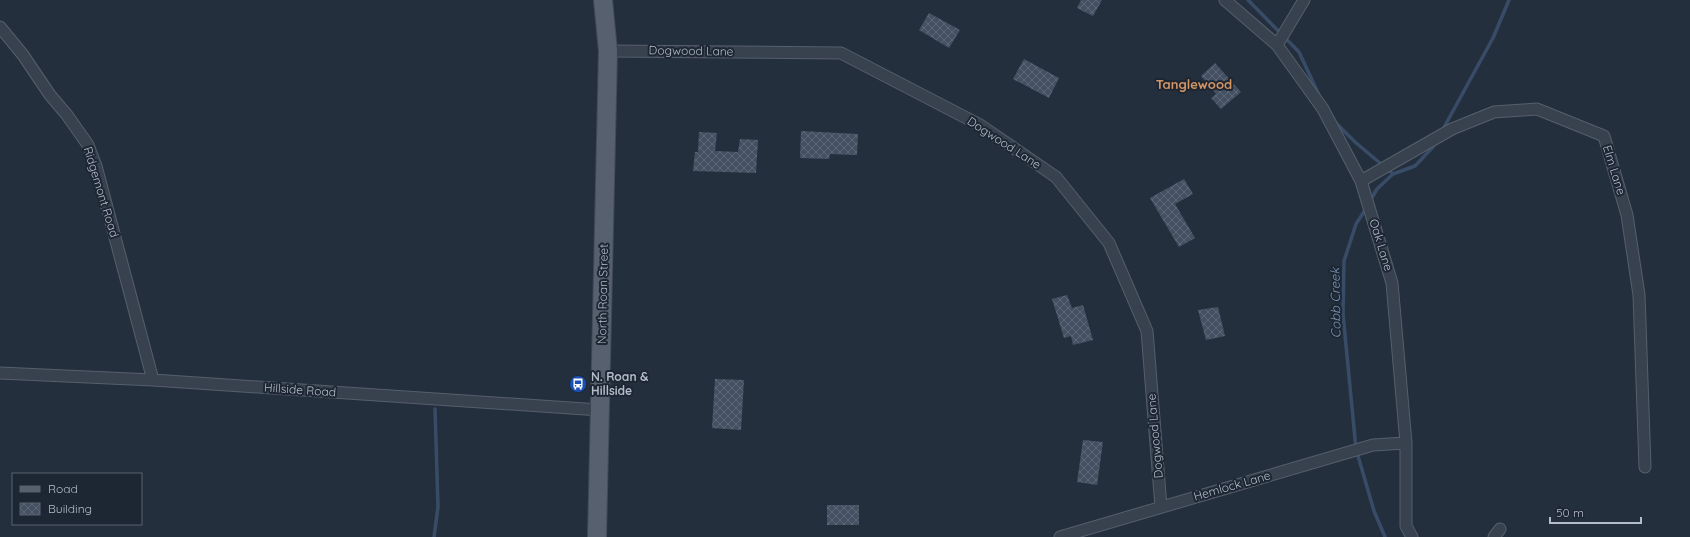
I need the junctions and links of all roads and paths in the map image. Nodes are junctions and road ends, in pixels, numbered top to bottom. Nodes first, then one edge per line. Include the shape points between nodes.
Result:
1 (603, 0) edge
2 (617, 0) edge
3 (1224, 0) edge
4 (1304, 0) edge
5 (0, 27) edge
6 (1277, 45) junction
7 (608, 51) junction
8 (1361, 181) junction
9 (0, 373) edge
10 (153, 380) junction
11 (600, 410) junction
12 (1406, 443) junction
13 (1645, 467) dead end
14 (1161, 507) junction
15 (597, 537) edge
16 (1060, 537) edge
17 (1412, 537) edge

1 - 7 main road, North Roan Street
2 - 7 main road, North Roan Street
3 - 6 street, Oak Lane
4 - 6 street
5 - 10 street, Ridgemont Road via 88,145 96,166
6 - 8 street, Oak Lane via 1323,109
7 - 11 main road, North Roan Street
7 - 14 street, Dogwood Lane via 841,53 980,125 1056,177 1109,243 1147,331
8 - 12 street, Oak Lane via 1392,283
8 - 13 street, Elm Lane via 1452,129 1494,112 1537,109 1604,136 1627,215 1639,295
9 - 10 street, Hillside Road
10 - 11 street, Hillside Road
11 - 15 main road, North Roan Street
12 - 14 street, Hemlock Lane via 1373,445
12 - 17 street, Oak Lane via 1406,526
14 - 16 street, Hemlock Lane

